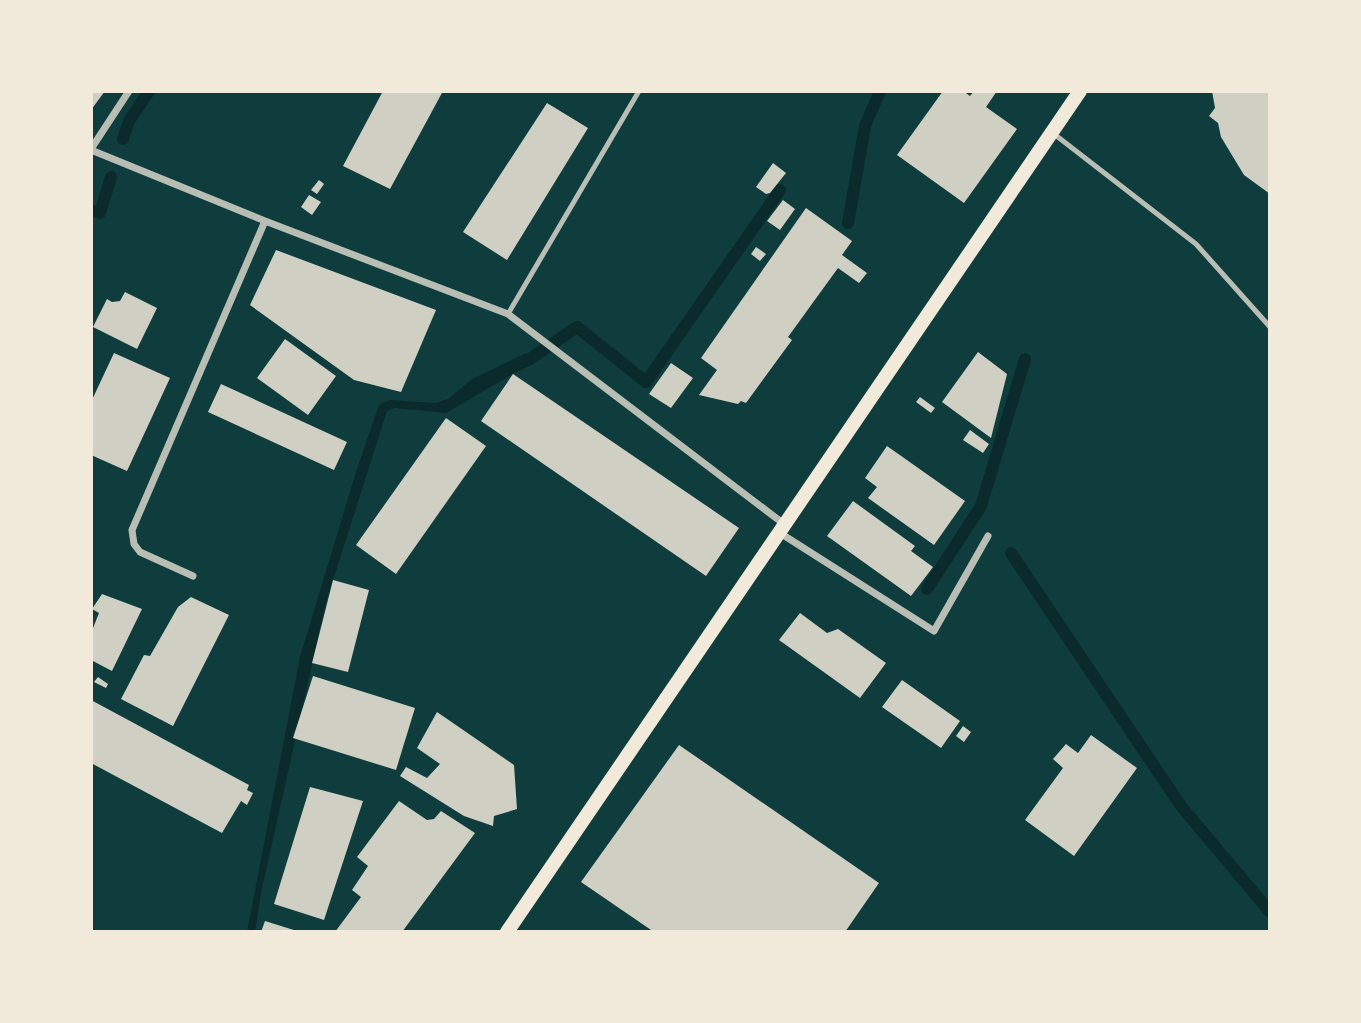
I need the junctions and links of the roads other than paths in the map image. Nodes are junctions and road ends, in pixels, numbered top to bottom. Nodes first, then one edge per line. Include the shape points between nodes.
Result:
1 (129, 91) edge
2 (639, 91) edge
3 (1080, 91) edge
4 (1052, 132) junction
5 (91, 150) edge
6 (265, 221) junction
7 (508, 314) junction
8 (1270, 327) edge
9 (782, 529) junction
10 (988, 537) dead end
11 (193, 576) dead end
12 (507, 932) edge

1 - 5 street
2 - 7 lane
3 - 4 main road
4 - 8 lane via 1196,244
4 - 9 main road
5 - 6 street
6 - 7 street
6 - 11 street via 132,530 140,552
7 - 9 street
9 - 10 street via 934,631
9 - 12 main road

